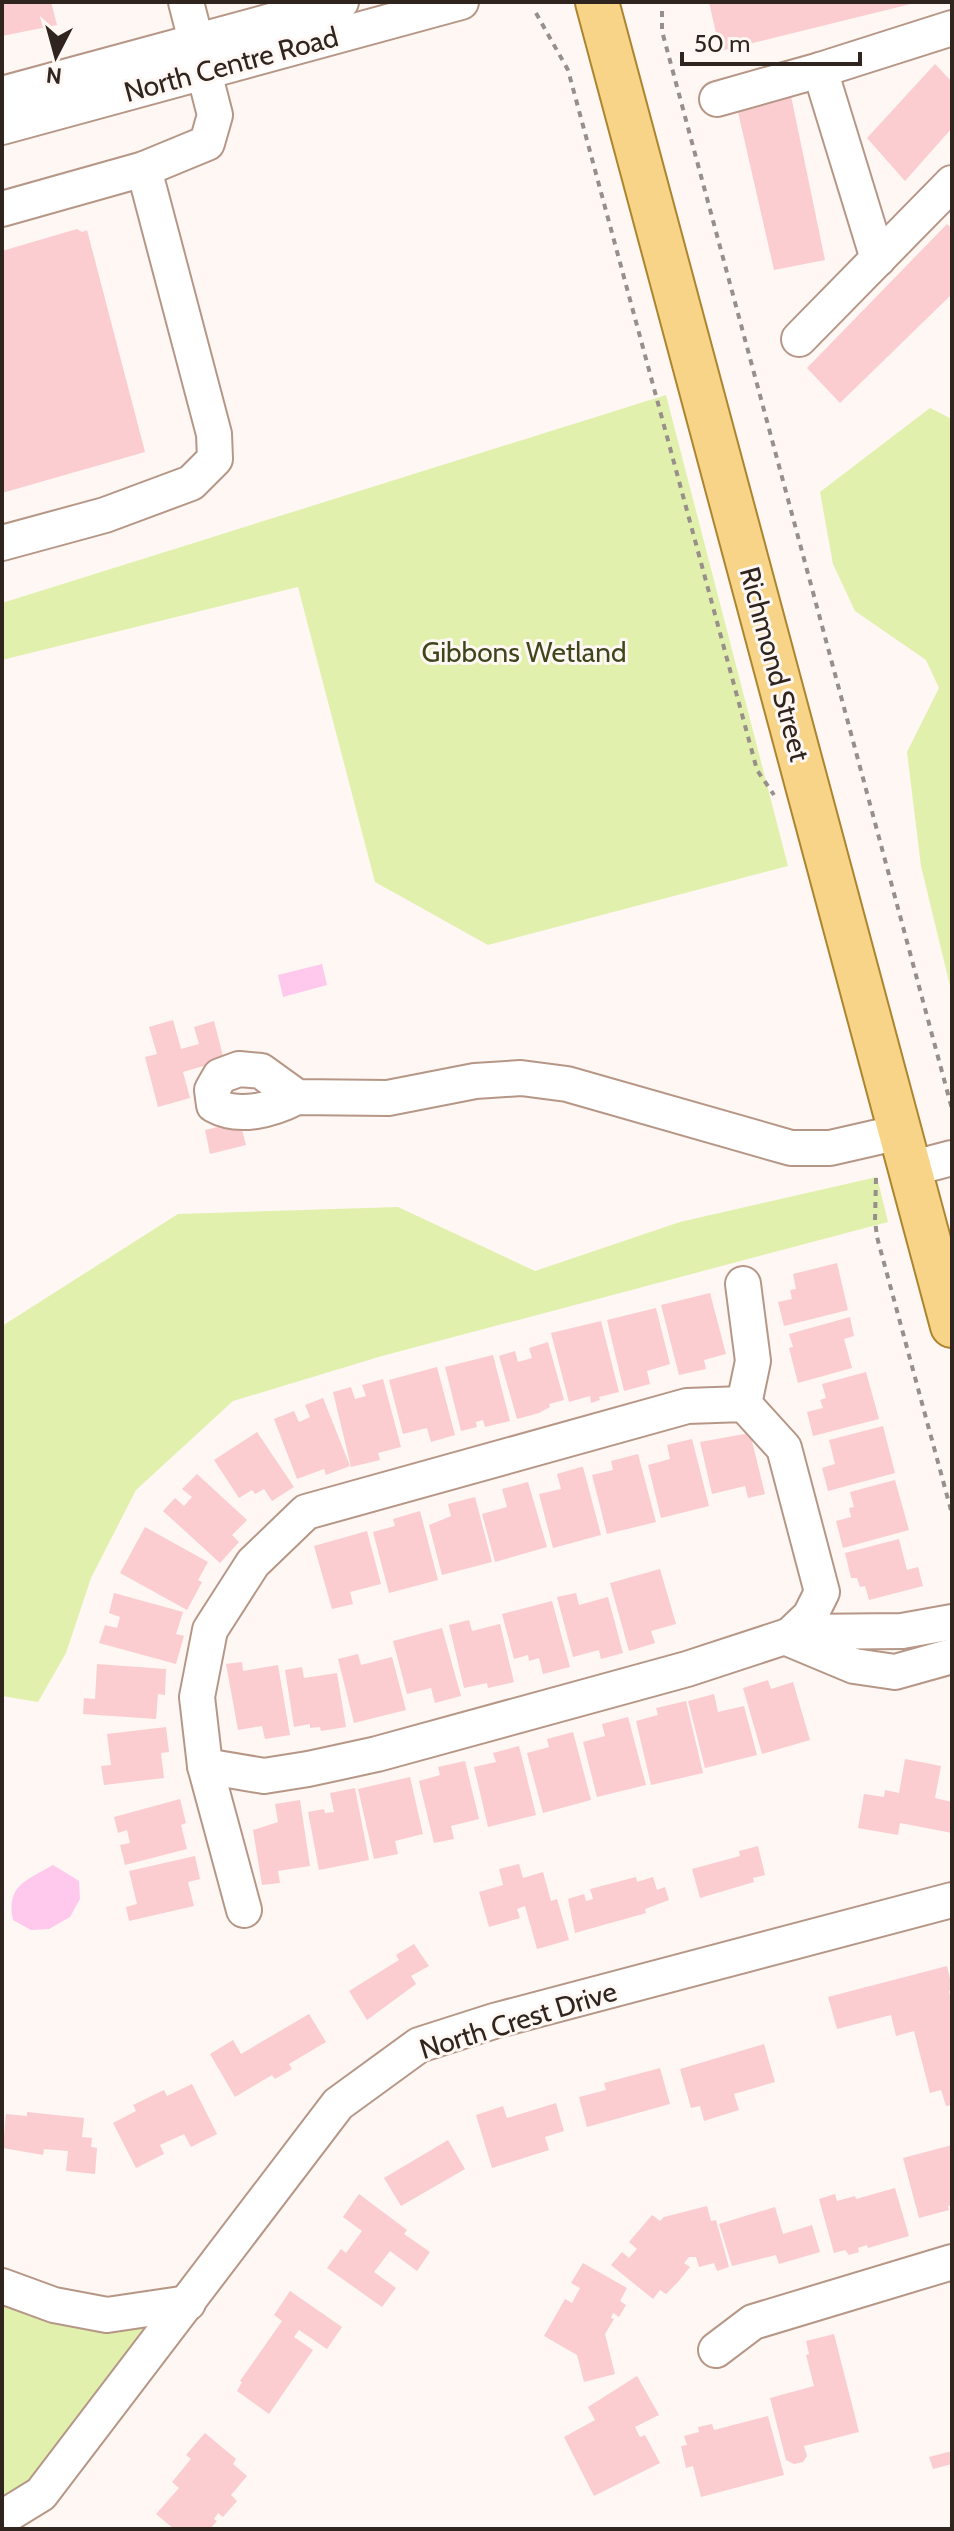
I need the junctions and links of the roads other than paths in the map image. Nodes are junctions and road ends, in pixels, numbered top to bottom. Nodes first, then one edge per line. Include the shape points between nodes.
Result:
1 (186, 2) edge
2 (461, 2) edge
3 (597, 2) edge
4 (328, 12) edge
5 (952, 28) edge
6 (201, 57) junction
7 (820, 70) junction
8 (2, 94) edge
9 (717, 99) dead end
10 (2, 127) edge
11 (144, 169) junction
12 (952, 183) edge
13 (2, 209) edge
14 (878, 259) junction
15 (799, 339) dead end
16 (2, 543) edge
17 (297, 1097) dead end
18 (892, 1147) junction
19 (952, 1158) edge
20 (743, 1284) dead end
21 (952, 1326) edge
22 (744, 1404) junction
23 (952, 1622) edge
24 (787, 1638) junction
25 (952, 1656) edge
26 (205, 1766) junction
27 (952, 1900) edge
28 (244, 1910) dead end
29 (952, 2262) edge
30 (2, 2286) edge
31 (188, 2303) junction
32 (716, 2350) dead end
33 (2, 2518) edge

1 - 6 street
2 - 4 street, North Centre Road
3 - 18 main road, Richmond Street
4 - 6 street, North Centre Road
5 - 7 street
6 - 8 street, North Centre Road
6 - 10 street, North Centre Road
6 - 11 street via 215,115 207,143
7 - 9 street
7 - 14 street
11 - 13 street
11 - 16 street via 214,434 215,459 191,483 105,515
12 - 14 street
14 - 15 street
17 - 18 street via 388,1098 521,1078 567,1084 791,1148
18 - 19 street
18 - 21 main road, Richmond Street
20 - 22 street via 753,1361
22 - 24 street via 784,1448 822,1592 810,1616
22 - 26 street via 687,1406 306,1512 253,1563 210,1630 197,1697
23 - 24 street via 902,1631 800,1632
24 - 25 street via 854,1666 895,1672
24 - 26 street via 377,1754 264,1776
26 - 28 street
27 - 31 street, North Crest Drive via 419,2045 338,2104
29 - 32 street via 753,2322
30 - 31 street via 54,2305 107,2315
31 - 33 street, North Crest Drive via 41,2494

